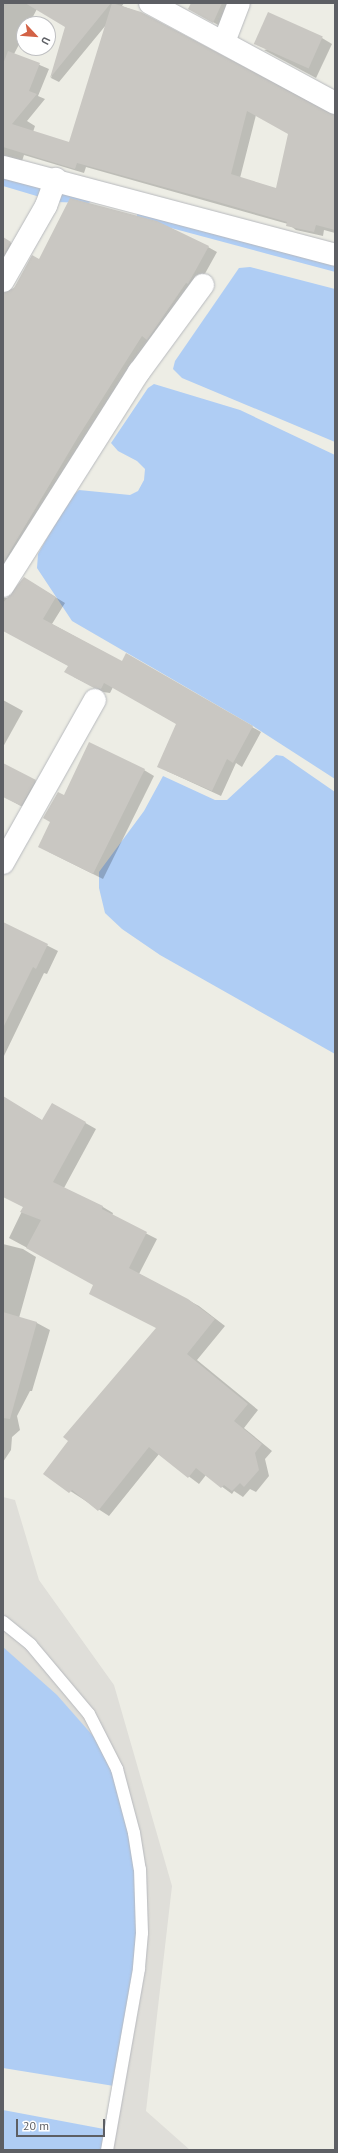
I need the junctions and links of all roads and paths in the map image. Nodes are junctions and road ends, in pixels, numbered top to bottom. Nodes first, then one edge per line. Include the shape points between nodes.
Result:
1 (150, 3) edge
2 (239, 3) edge
3 (224, 42) junction
4 (335, 104) edge
5 (3, 167) edge
6 (52, 191) junction
7 (335, 255) edge
8 (3, 280) edge
9 (202, 285) dead end
10 (3, 586) edge
11 (95, 700) dead end
12 (3, 863) edge
13 (3, 1622) edge
14 (107, 2150) edge

1 - 3 street
2 - 3 street
3 - 4 street
5 - 6 street
6 - 7 street
6 - 8 street
9 - 10 street via 139,372
11 - 12 street
13 - 14 lane via 31,1645 89,1714 117,1769 134,1834 140,1869 142,1933 139,1969

